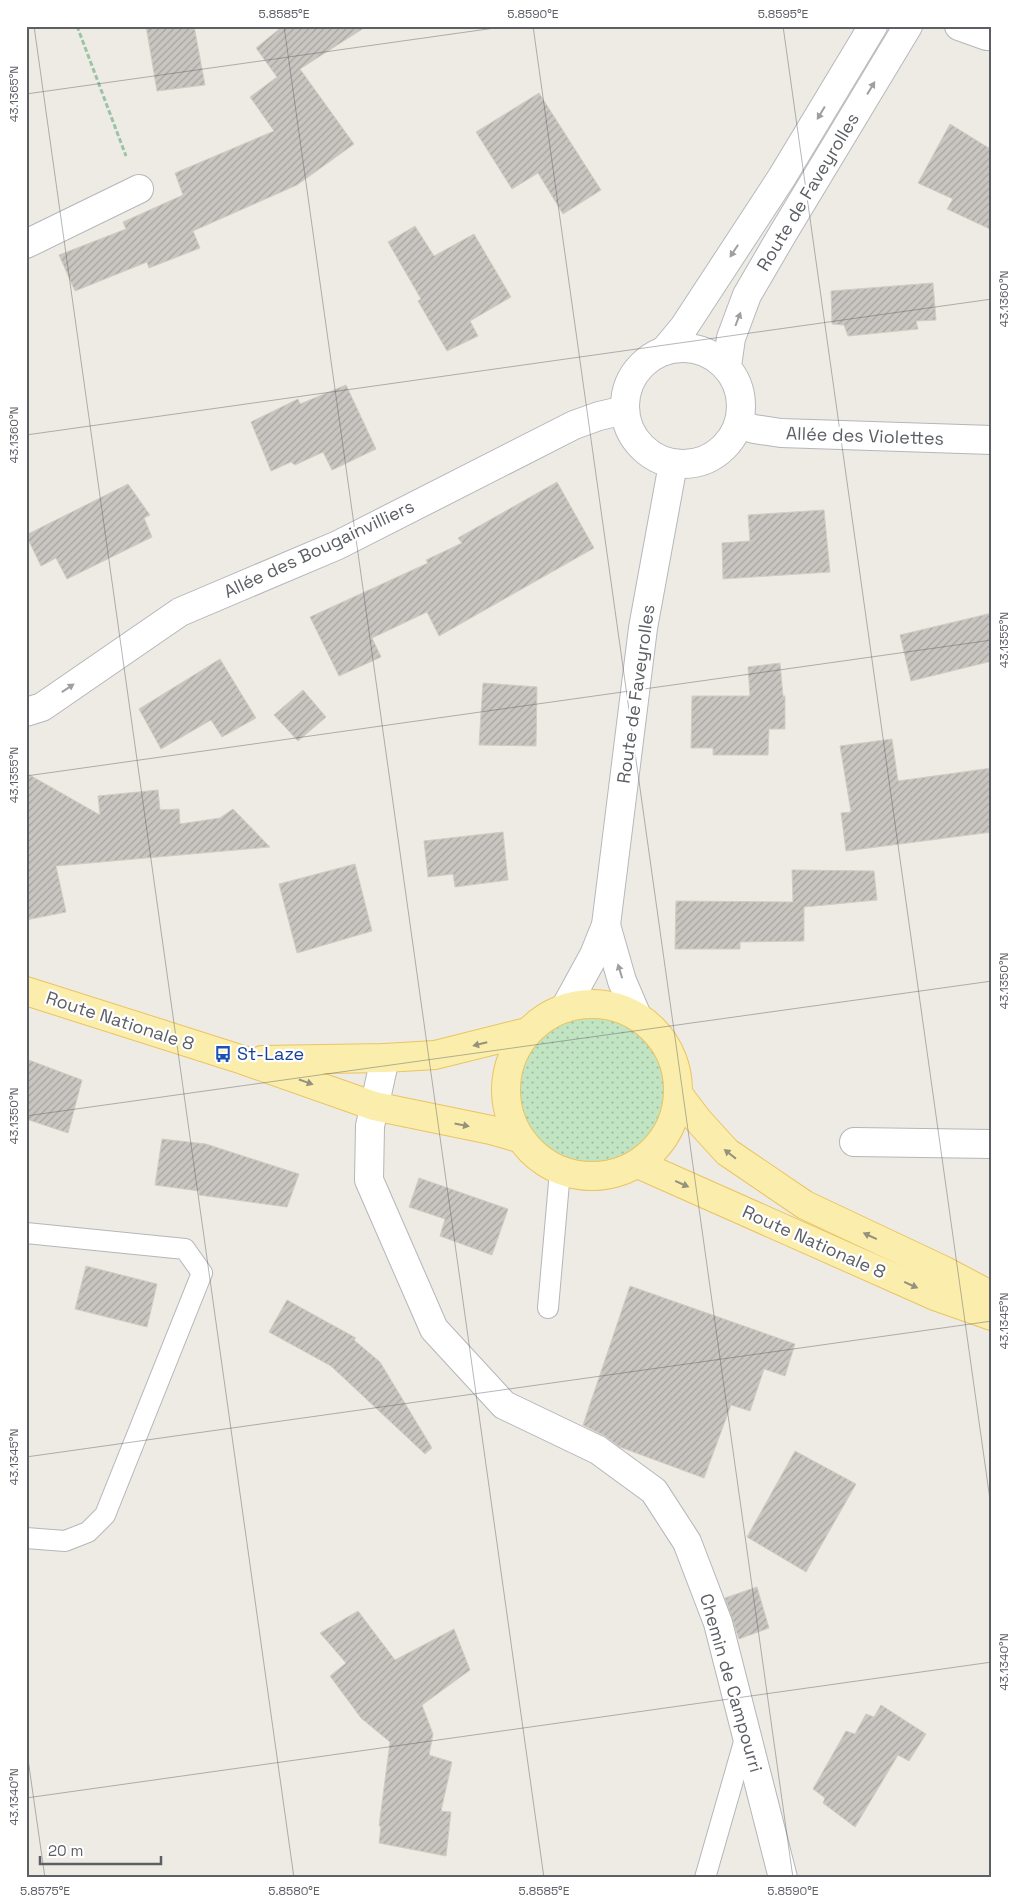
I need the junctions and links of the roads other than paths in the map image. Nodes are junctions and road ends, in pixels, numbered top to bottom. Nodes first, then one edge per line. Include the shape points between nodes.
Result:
1 (872, 26) edge
2 (908, 26) edge
3 (959, 26) edge
4 (992, 36) edge
5 (139, 189) road end
6 (26, 244) edge
7 (664, 351) junction
8 (727, 366) junction
9 (625, 410) junction
10 (739, 424) junction
11 (992, 440) edge
12 (674, 464) junction
13 (26, 712) edge
14 (606, 925) junction
15 (26, 991) edge
16 (565, 1008) junction
17 (637, 1016) junction
18 (527, 1032) junction
19 (385, 1058) junction
20 (243, 1060) junction
21 (679, 1095) junction
22 (374, 1106) junction
23 (519, 1138) junction
24 (854, 1142) dead end
25 (992, 1144) edge
26 (638, 1164) junction
27 (560, 1171) junction
28 (26, 1233) edge
29 (992, 1296) edge
30 (548, 1308) dead end
31 (992, 1316) edge
32 (26, 1538) edge
33 (746, 1734) junction
34 (705, 1878) edge
35 (783, 1878) edge

1 -> 7 street, Route de Faveyrolles via 782,177 684,327
8 -> 2 street, Route de Faveyrolles via 731,338 747,295
3 - 4 street
5 - 6 street
7 - 8 street via 698,349
7 - 9 street via 647,360 635,374 627,391
8 - 10 street via 738,384 742,404
9 - 12 street via 630,429 640,445 655,457
13 -> 9 street, Allée des Bougainvilliers via 42,706 180,612 338,545 574,425
10 - 11 street, Allée des Violettes via 781,433
10 - 12 street via 725,448 701,462
12 - 14 street, Route de Faveyrolles via 643,628
14 - 16 street, Route de Faveyrolles via 594,955
17 -> 14 street, Route de Faveyrolles via 622,981
15 - 20 main road, Route Nationale 8
16 - 17 main road via 589,1004 614,1006
16 - 18 main road via 545,1017
17 - 21 main road via 660,1037 675,1064
18 -> 19 main road, Route Nationale 8 via 435,1055
18 - 23 main road via 514,1051 507,1072 505,1094 509,1117
19 - 20 main road, Route Nationale 8
19 - 22 street, Chemin de Campourri
20 -> 22 main road, Route Nationale 8
21 - 26 main road via 673,1122 659,1146
29 -> 21 main road, Route Nationale 8 via 805,1205 727,1152
22 -> 23 main road, Route Nationale 8
22 - 33 street, Chemin de Campourri via 370,1126 369,1180 434,1329 504,1405 598,1450 654,1491 687,1542 718,1623
23 - 27 main road via 536,1158
24 - 25 street
26 - 27 main road via 613,1175 586,1177
26 -> 31 main road, Route Nationale 8 via 935,1296
27 - 30 lane
28 - 32 lane via 185,1249 202,1273 105,1515 88,1532 65,1541
33 - 34 lane
33 - 35 street, Chemin de Campourri

